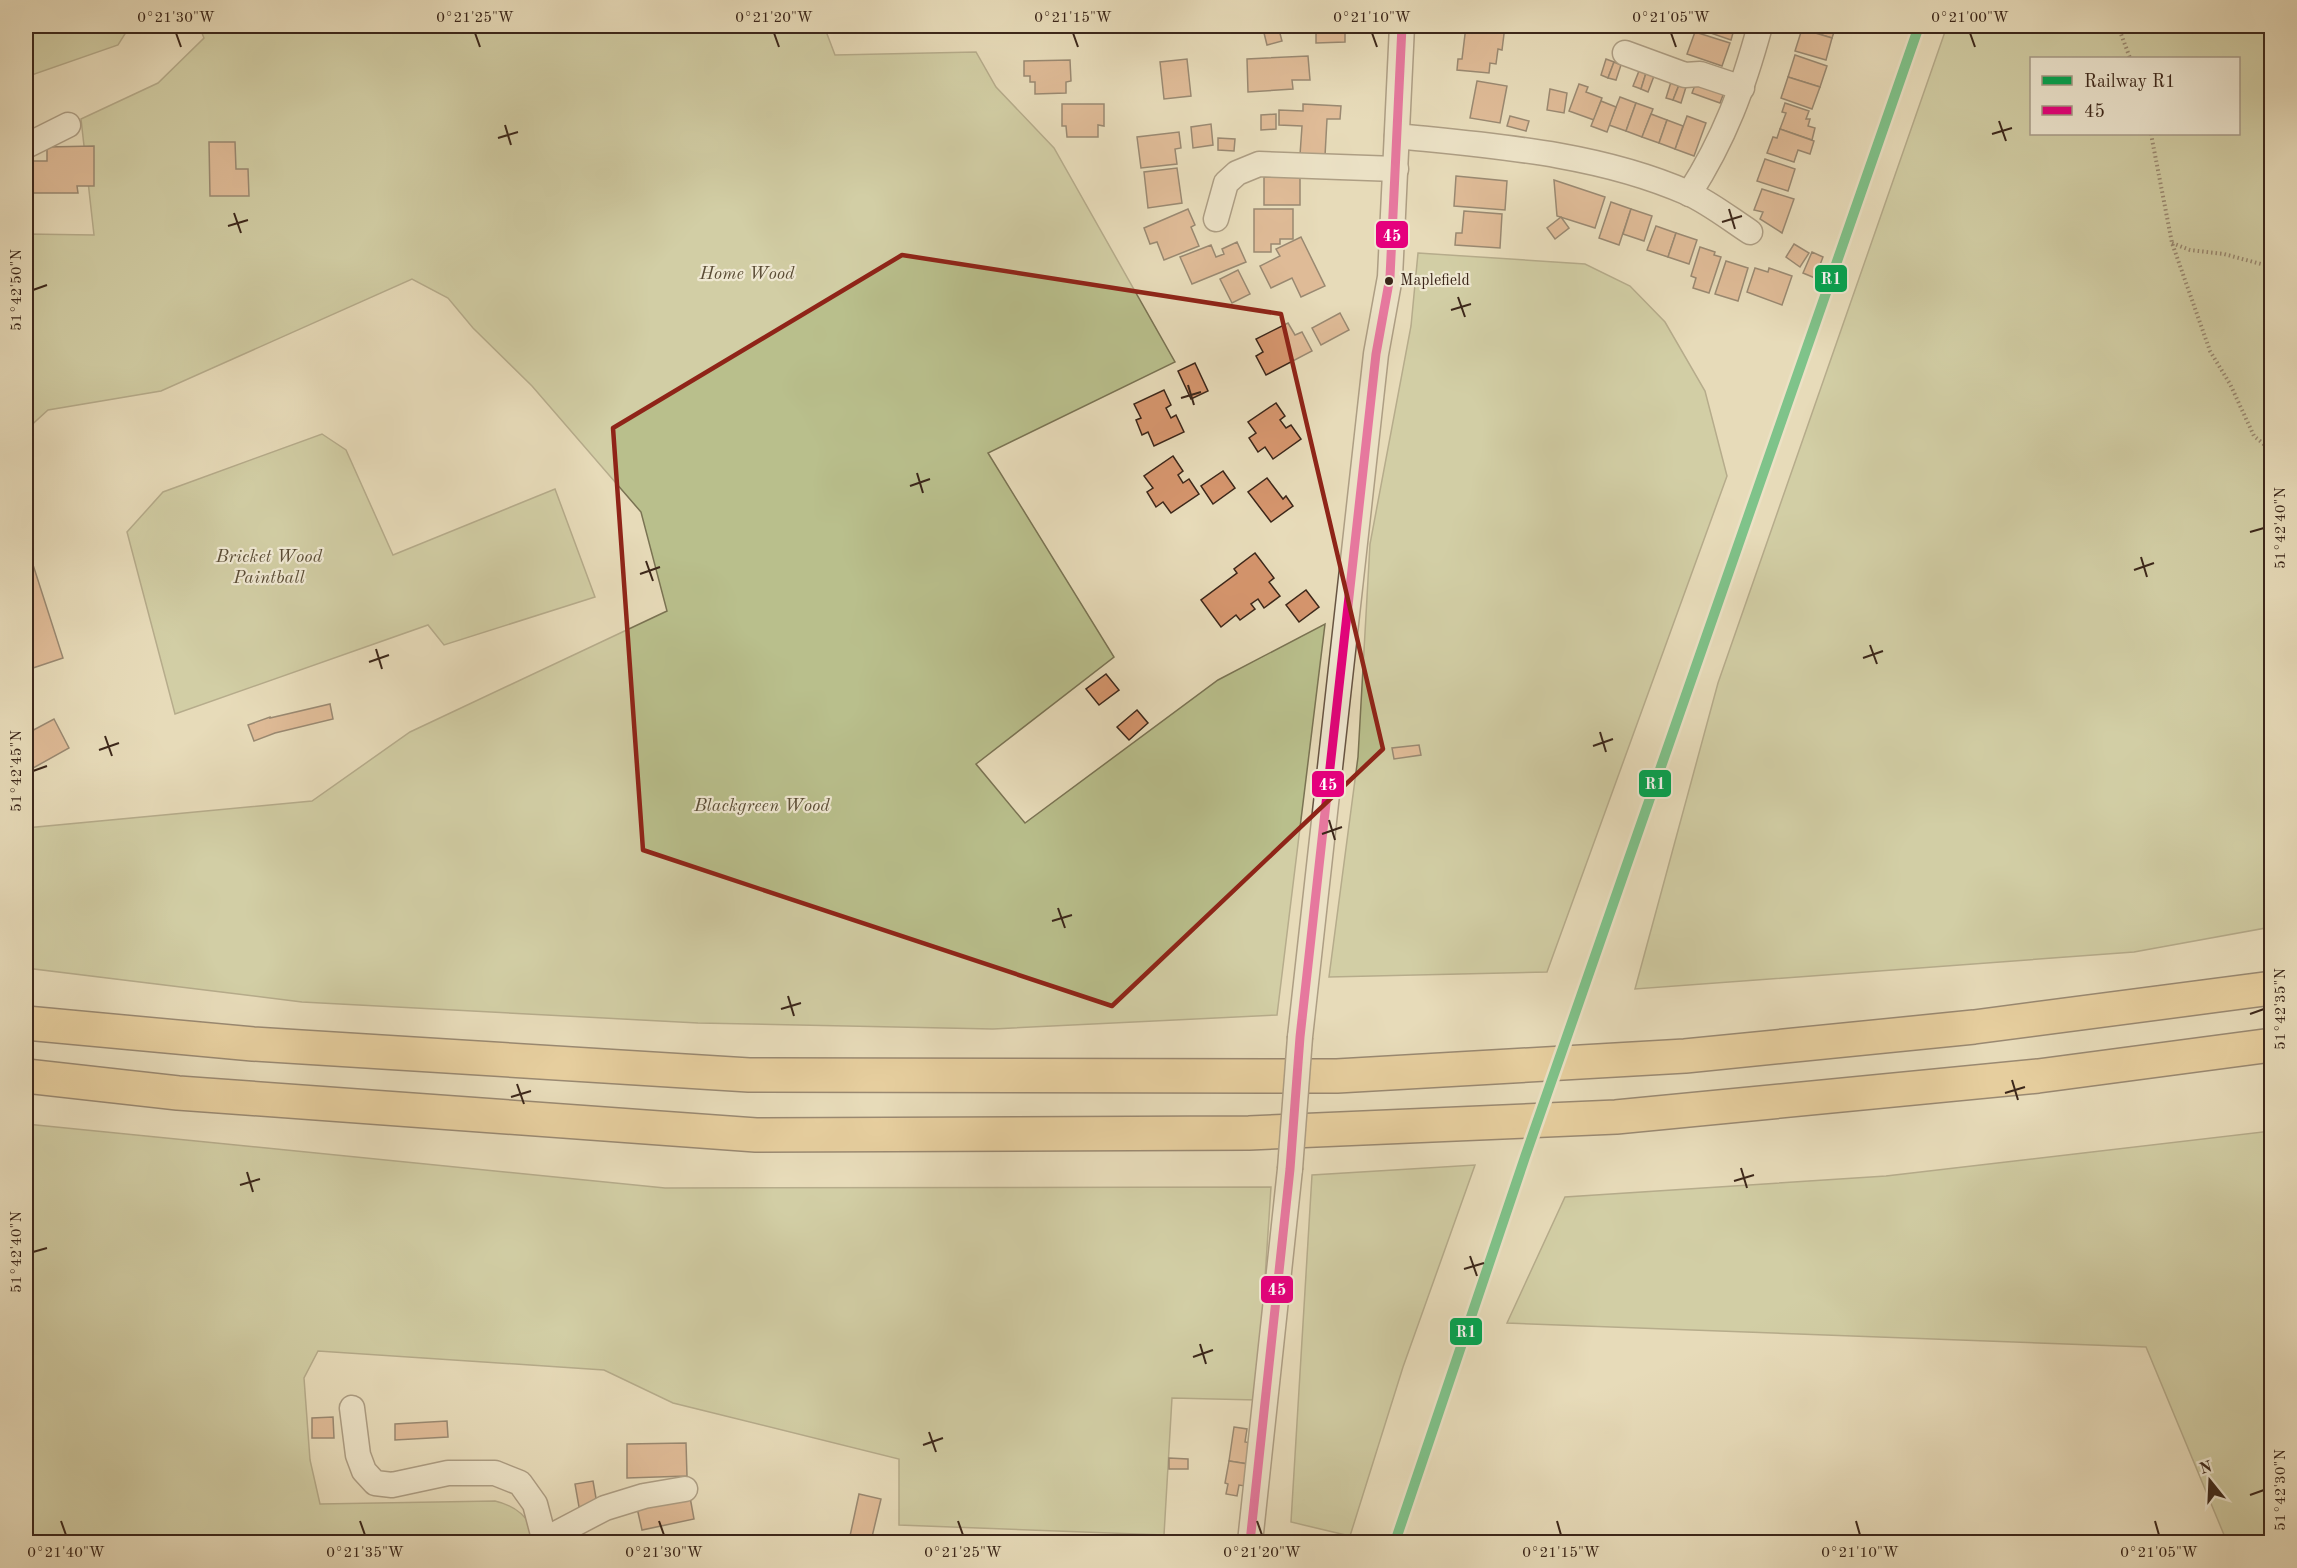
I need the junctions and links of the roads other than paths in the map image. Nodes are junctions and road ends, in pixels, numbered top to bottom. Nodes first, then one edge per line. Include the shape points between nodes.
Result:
1 (1402, 26) edge
2 (1760, 26) edge
3 (1625, 53) dead end
4 (1742, 88) junction
5 (68, 125) dead end
6 (1397, 136) junction
7 (26, 146) edge
8 (1396, 169) junction
9 (1689, 194) junction
10 (1216, 219) dead end
11 (1750, 232) dead end
12 (2271, 988) edge
13 (26, 1023) edge
14 (2271, 1045) edge
15 (26, 1076) edge
16 (352, 1408) dead end
17 (686, 1489) dead end
18 (545, 1541) edge
19 (1250, 1542) edge

1 - 6 street
2 - 4 street
3 - 4 street via 1685,75 1700,74
4 - 9 street via 1709,163
5 - 7 street
6 - 8 street
6 - 9 street via 1589,161
8 - 10 street via 1259,164 1237,172 1226,183
8 - 19 street, bridge via 1390,277 1376,354 1300,1037 1290,1169
9 - 11 street
12 - 13 highway via 1974,1027 1685,1056 1337,1076 749,1075 252,1044
14 - 15 highway via 2038,1076 1616,1118 1249,1133 756,1135 178,1093
16 - 18 street via 358,1455 364,1472 375,1483 392,1485 448,1473 495,1473 520,1483 535,1504
17 - 18 street via 605,1508

